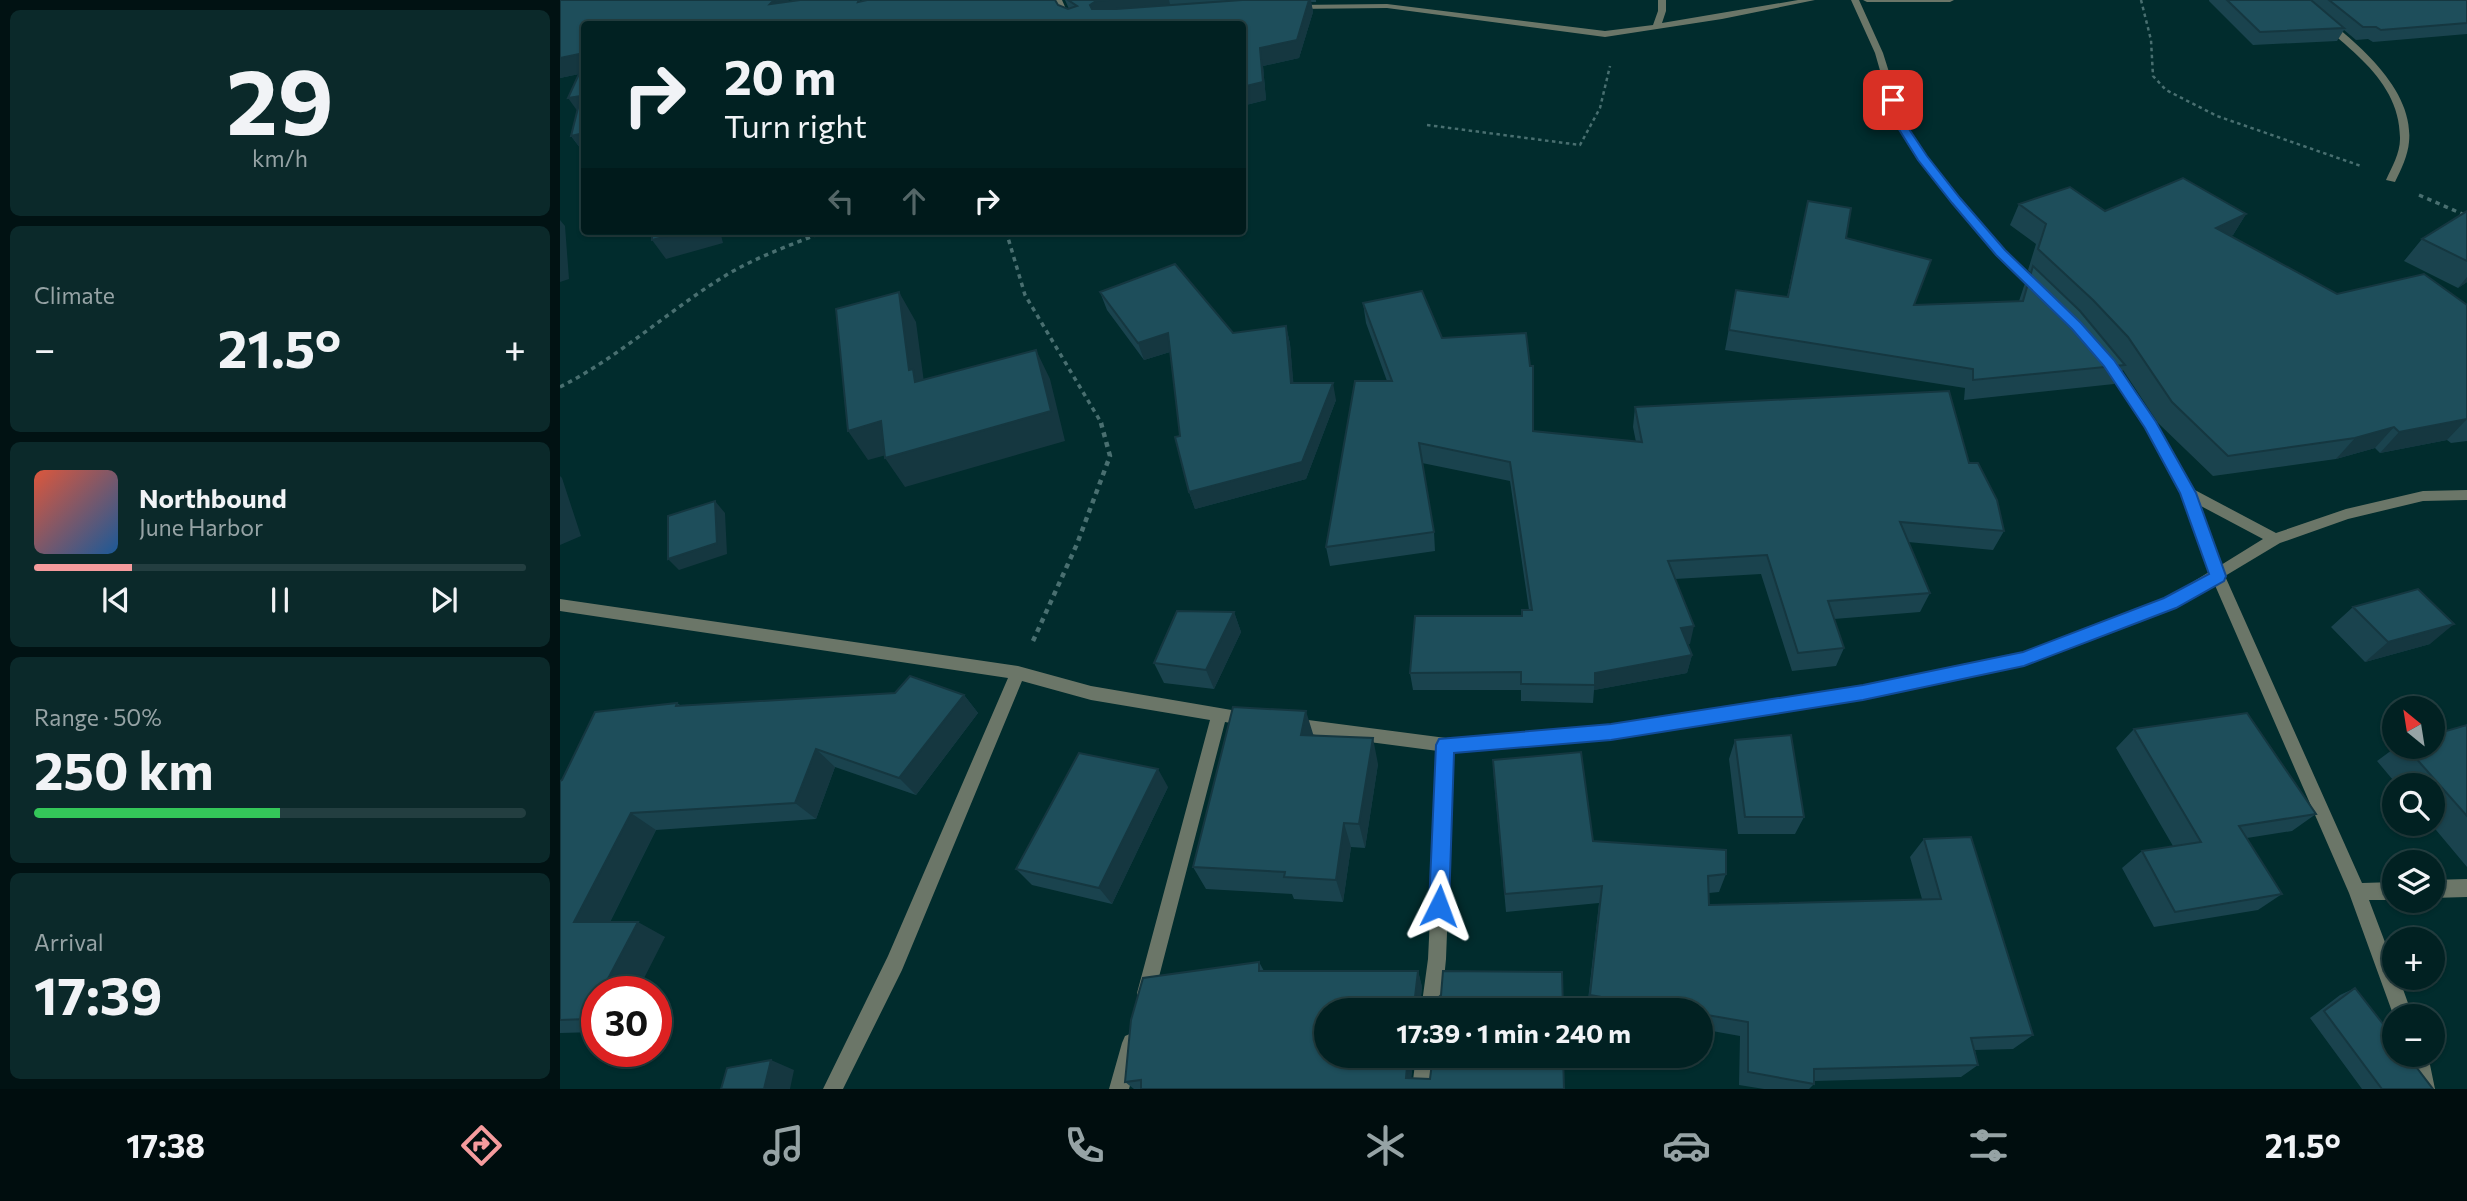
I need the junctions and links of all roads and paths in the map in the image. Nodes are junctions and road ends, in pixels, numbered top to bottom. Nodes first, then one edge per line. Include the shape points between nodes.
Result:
1 (1058, 0) edge
2 (1662, 0) edge
3 (1811, 0) edge
4 (1855, 0) edge
5 (1867, 0) edge
6 (1950, 0) edge
7 (2141, 0) edge
8 (2298, 0) edge
9 (1410, 4) edge
10 (1289, 7) edge
11 (1070, 21) edge
12 (1656, 27) junction
13 (1605, 33) junction
14 (1427, 125) dead end
15 (2390, 180) junction
16 (2467, 216) edge
17 (815, 235) edge
18 (1007, 235) edge
19 (2048, 299) edge
20 (2101, 354) edge
21 (560, 387) edge
22 (2188, 493) junction
23 (2467, 495) edge
24 (2276, 539) junction
25 (2218, 576) junction
26 (561, 607) edge
27 (1018, 673) junction
28 (1219, 715) junction
29 (1446, 745) junction
30 (2467, 888) edge
31 (2445, 889) edge
32 (2382, 891) edge
33 (2357, 892) junction
34 (1432, 998) edge
35 (2399, 1004) edge
36 (2420, 1067) edge
37 (1424, 1068) edge
38 (833, 1089) edge
39 (1119, 1089) edge
40 (1422, 1089) edge
41 (2425, 1089) edge

1 - 11 street
2 - 12 street
3 - 12 street
4 - 19 street via 1879,53 1900,123 1922,158 2000,253
5 - 6 street
7 - 15 path via 2153,53 2152,74 2167,91 2222,118
8 - 15 street via 2351,42 2397,101 2405,140
9 - 10 street
9 - 13 street
12 - 13 street
13 - 14 path via 1608,81 1594,123 1580,145
15 - 16 path
17 - 21 path via 727,275 596,368
18 - 27 path via 1025,295 1104,428 1110,456 1077,544
20 - 22 street via 2151,426
22 - 24 street
22 - 25 street
23 - 24 street via 2423,496 2346,514
24 - 25 street
25 - 29 street via 2170,603 2024,659 1863,693 1611,732
25 - 33 street
26 - 27 street
27 - 28 street via 1091,693
27 - 38 street via 895,963
28 - 29 street
28 - 39 street
29 - 34 street
30 - 31 street
32 - 33 street
33 - 35 street
36 - 41 street
37 - 40 street

